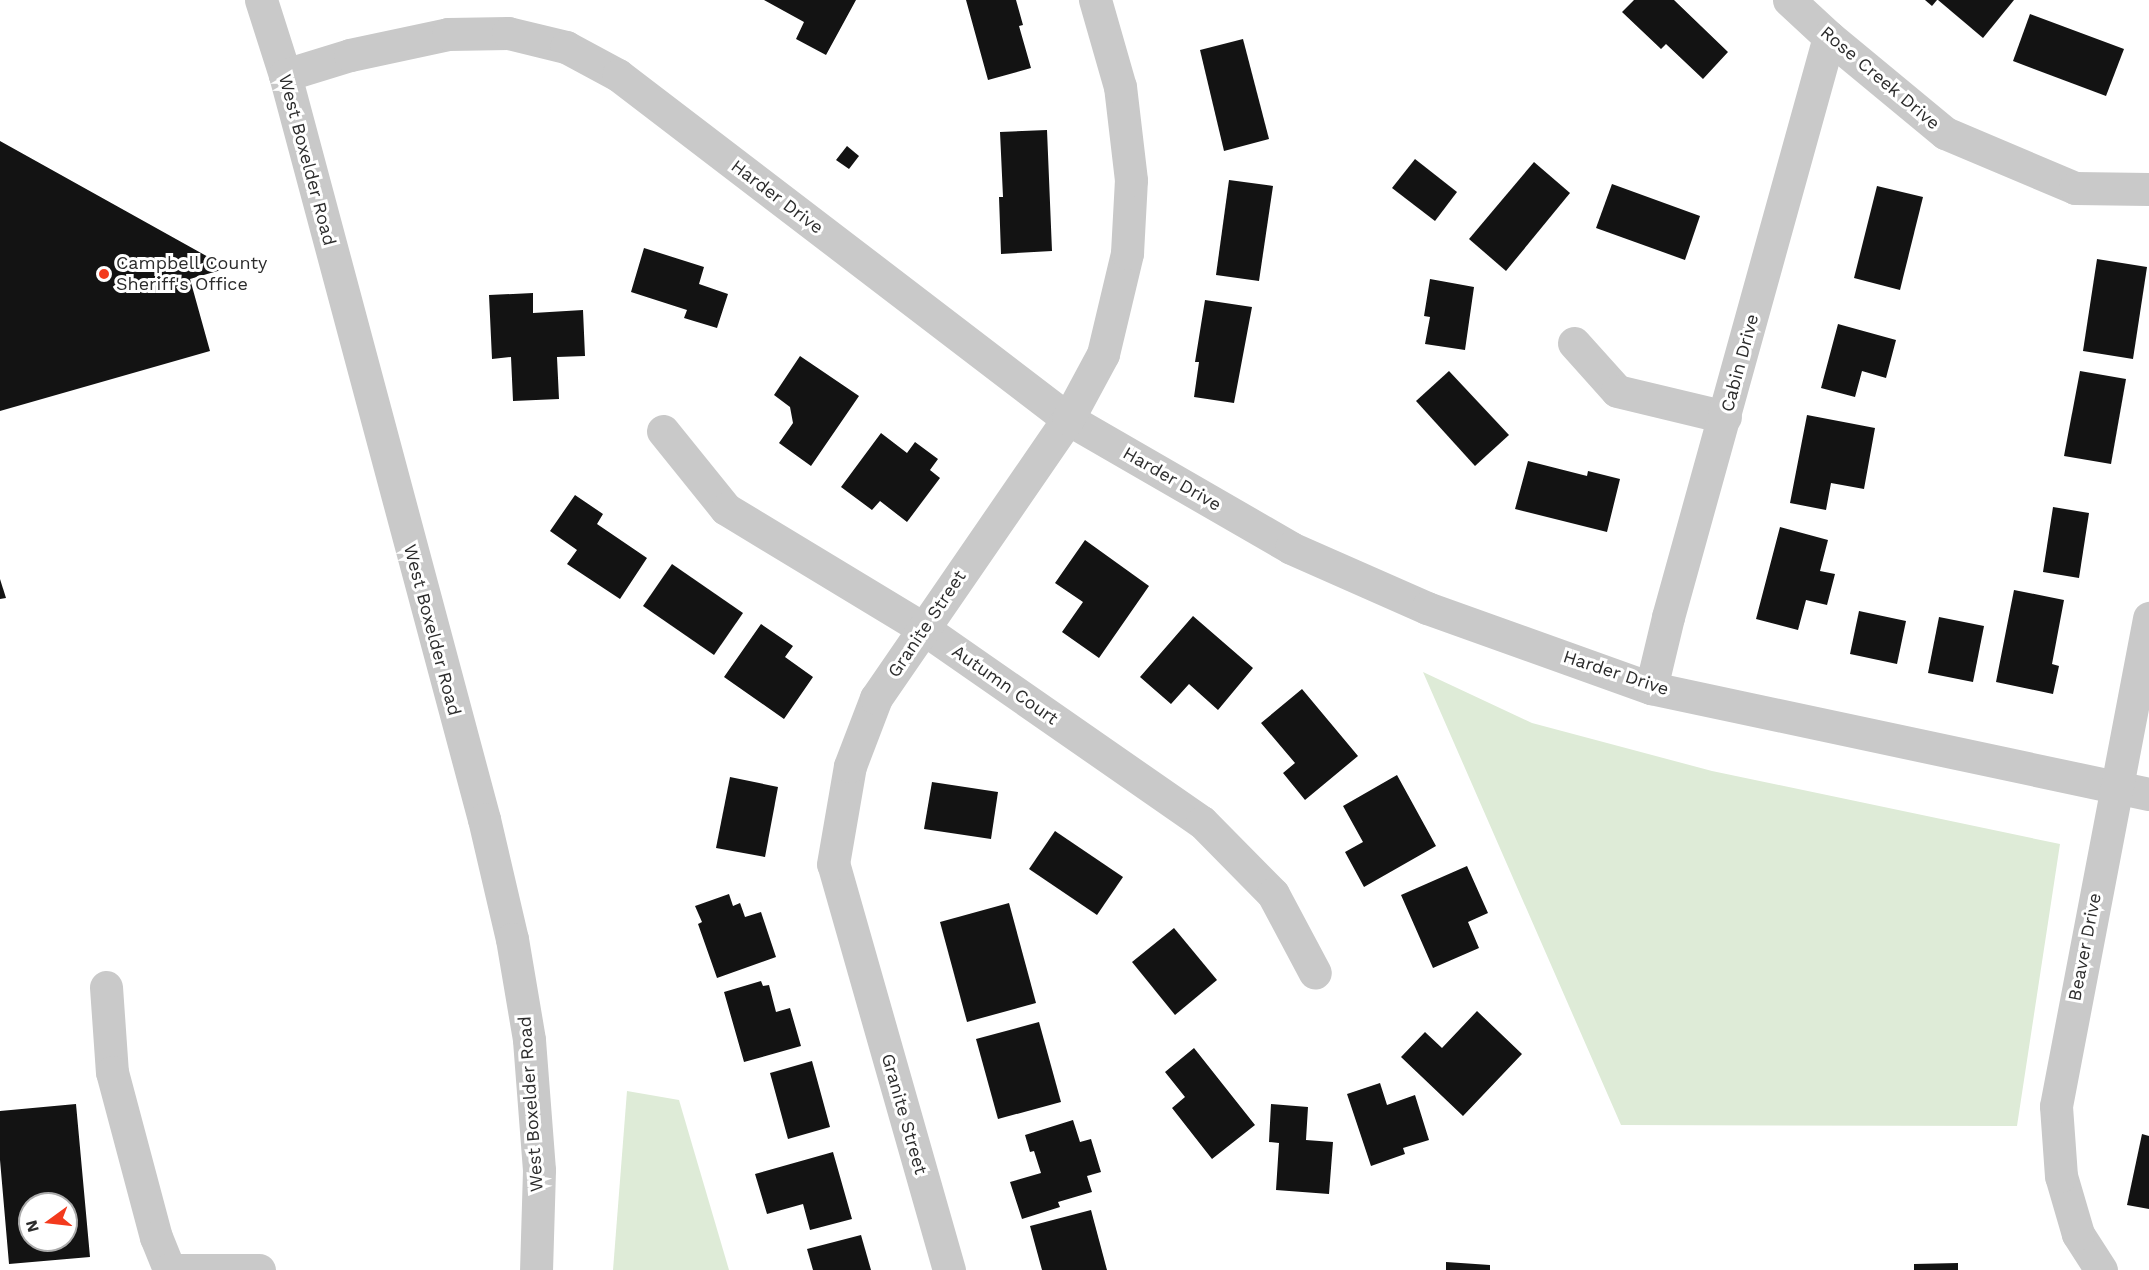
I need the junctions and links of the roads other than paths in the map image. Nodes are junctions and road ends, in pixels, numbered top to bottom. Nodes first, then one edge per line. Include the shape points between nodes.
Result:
1 (261, 0) edge
2 (1095, 0) edge
3 (1789, 0) edge
4 (1829, 37) junction
5 (285, 75) junction
6 (2149, 189) edge
7 (1574, 343) dead end
8 (1725, 417) junction
9 (1068, 419) junction
10 (663, 431) dead end
11 (2149, 618) edge
12 (924, 629) junction
13 (1651, 688) junction
14 (2116, 787) junction
15 (2149, 794) edge
16 (1315, 974) dead end
17 (106, 987) dead end
18 (169, 1270) edge
19 (259, 1270) edge
20 (536, 1270) edge
21 (949, 1270) edge
22 (2101, 1270) edge

1 - 5 street, West Boxelder Road
2 - 9 street, Granite Street via 1120,87 1131,180 1128,243 1102,354
3 - 4 street, Rose Creek Drive
4 - 6 street, Rose Creek Drive via 1945,133 2075,188
4 - 8 street, Cabin Drive
5 - 9 street, Harder Drive via 350,55 448,34 508,33 566,47 618,75
5 - 20 street, West Boxelder Road via 484,819 512,939 529,1040 539,1170
7 - 8 street via 1617,391
8 - 13 street, Cabin Drive
9 - 12 street, Granite Street
9 - 13 street, Harder Drive via 1291,548 1427,608
10 - 12 street, Autumn Court via 726,509
11 - 14 street, Beaver Drive
12 - 16 street, Autumn Court via 1202,822 1273,894
12 - 21 street, Granite Street via 876,698 850,766 833,864
13 - 14 street, Harder Drive
14 - 15 street, Harder Drive
14 - 22 street, Beaver Drive via 2056,1106 2061,1176 2078,1234
17 - 18 street via 112,1072 156,1237
18 - 19 street

